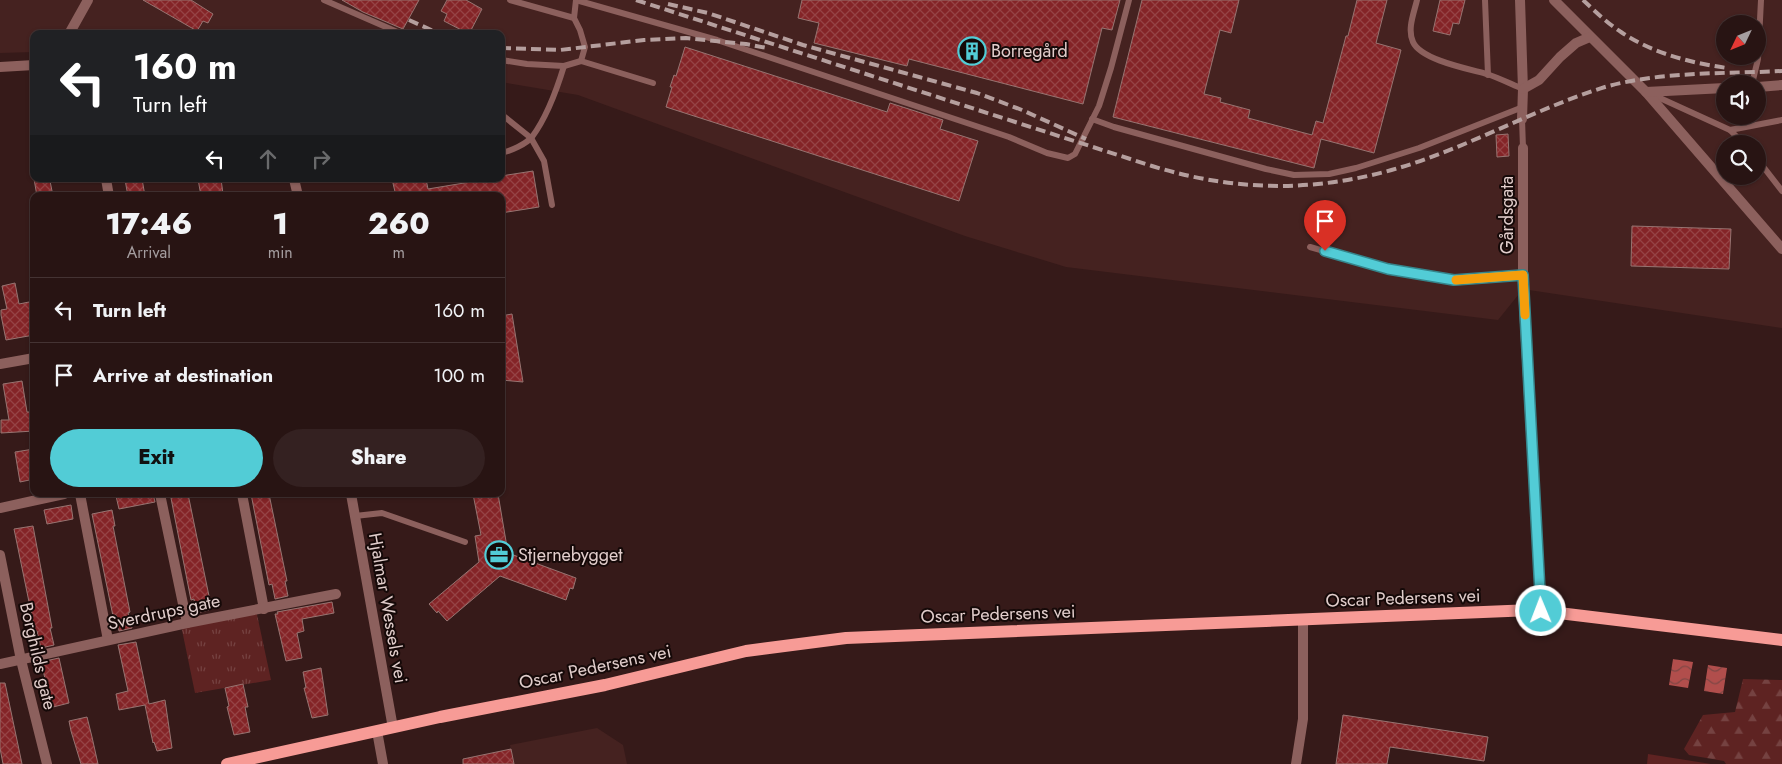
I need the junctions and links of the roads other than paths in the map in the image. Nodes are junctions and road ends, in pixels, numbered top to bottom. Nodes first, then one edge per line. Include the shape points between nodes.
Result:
1 (88, 0) edge
2 (324, 0) edge
3 (510, 0) edge
4 (576, 0) edge
5 (1128, 0) edge
6 (1417, 0) edge
7 (1484, 0) edge
8 (1520, 0) edge
9 (1554, 0) edge
10 (1760, 0) edge
11 (574, 18) junction
12 (71, 30) edge
13 (393, 30) edge
14 (1590, 36) junction
15 (505, 61) edge
16 (581, 61) junction
17 (30, 65) edge
18 (564, 66) junction
19 (0, 67) edge
20 (1488, 75) junction
21 (1754, 75) edge
22 (653, 83) dead end
23 (1782, 85) edge
24 (1766, 86) edge
25 (1716, 88) edge
26 (1523, 89) junction
27 (1646, 92) junction
28 (1523, 107) junction
29 (505, 117) edge
30 (1522, 119) joint
31 (1092, 120) junction
32 (1782, 120) edge
33 (1730, 130) junction
34 (1735, 135) edge
35 (531, 138) junction
36 (1523, 148) joint
37 (505, 152) edge
38 (1766, 170) edge
39 (1782, 191) edge
40 (552, 205) dead end
41 (1310, 247) dead end
42 (1782, 249) edge
43 (1523, 275) junction
44 (30, 359) edge
45 (0, 364) edge
46 (50, 497) edge
47 (81, 497) edge
48 (161, 497) edge
49 (243, 497) edge
50 (352, 497) edge
51 (0, 508) edge
52 (355, 516) junction
53 (465, 542) dead end
54 (0, 556) edge
55 (336, 594) dead end
56 (264, 608) junction
57 (1541, 611) junction
58 (1304, 619) junction
59 (188, 623) junction
60 (108, 640) junction
61 (1782, 640) edge
62 (21, 660) junction
63 (0, 664) edge
64 (393, 728) junction
65 (377, 731) junction
66 (46, 764) edge
67 (227, 764) edge
68 (383, 764) edge
69 (1296, 764) edge

1 - 12 street
2 - 13 lane
3 - 11 lane
4 - 11 lane
4 - 31 lane via 717,40 1059,157 1068,158 1075,154
5 - 31 lane via 1104,90
6 - 20 lane via 1410,30 1416,47 1447,64
7 - 20 lane
8 - 26 street
9 - 14 street
10 - 21 lane via 1758,59
11 - 16 lane via 584,41 585,53
14 - 26 street via 1576,43 1539,80
14 - 27 street
15 - 18 lane
16 - 18 lane
16 - 22 lane
17 - 19 street
18 - 35 lane
20 - 26 lane
23 - 24 street
25 - 27 street
26 - 28 street
27 - 33 lane
27 - 42 street
28 - 30 street
28 - 31 lane via 1446,139 1356,168 1302,175 1266,169
29 - 35 lane
30 - 36 lane
32 - 33 lane
33 - 34 lane
35 - 37 lane
35 - 40 lane via 544,161
36 - 43 street, Gårdsgata
38 - 39 lane
41 - 43 lane via 1388,269 1454,280
43 - 57 street, Gårdsgata
44 - 45 street
46 - 51 street
47 - 60 street
48 - 59 street
49 - 56 street
50 - 52 street, Hjalmar Wessels vei
52 - 53 lane via 382,513
52 - 64 street, Hjalmar Wessels vei
54 - 62 street, Borghilds gate
55 - 56 street, Sverdrups gate
56 - 59 street, Sverdrups gate
57 - 58 main road, Oscar Pedersens vei
57 - 61 main road, Oscar Pedersens vei
58 - 64 main road, Oscar Pedersens vei via 806,642
58 - 69 street via 1303,719
59 - 60 street, Sverdrups gate
60 - 62 street, Sverdrups gate
62 - 63 street, Sverdrups gate
62 - 66 street, Borghilds gate
64 - 65 main road, Oscar Pedersens vei
65 - 67 main road, Oscar Pedersens vei
65 - 68 street

